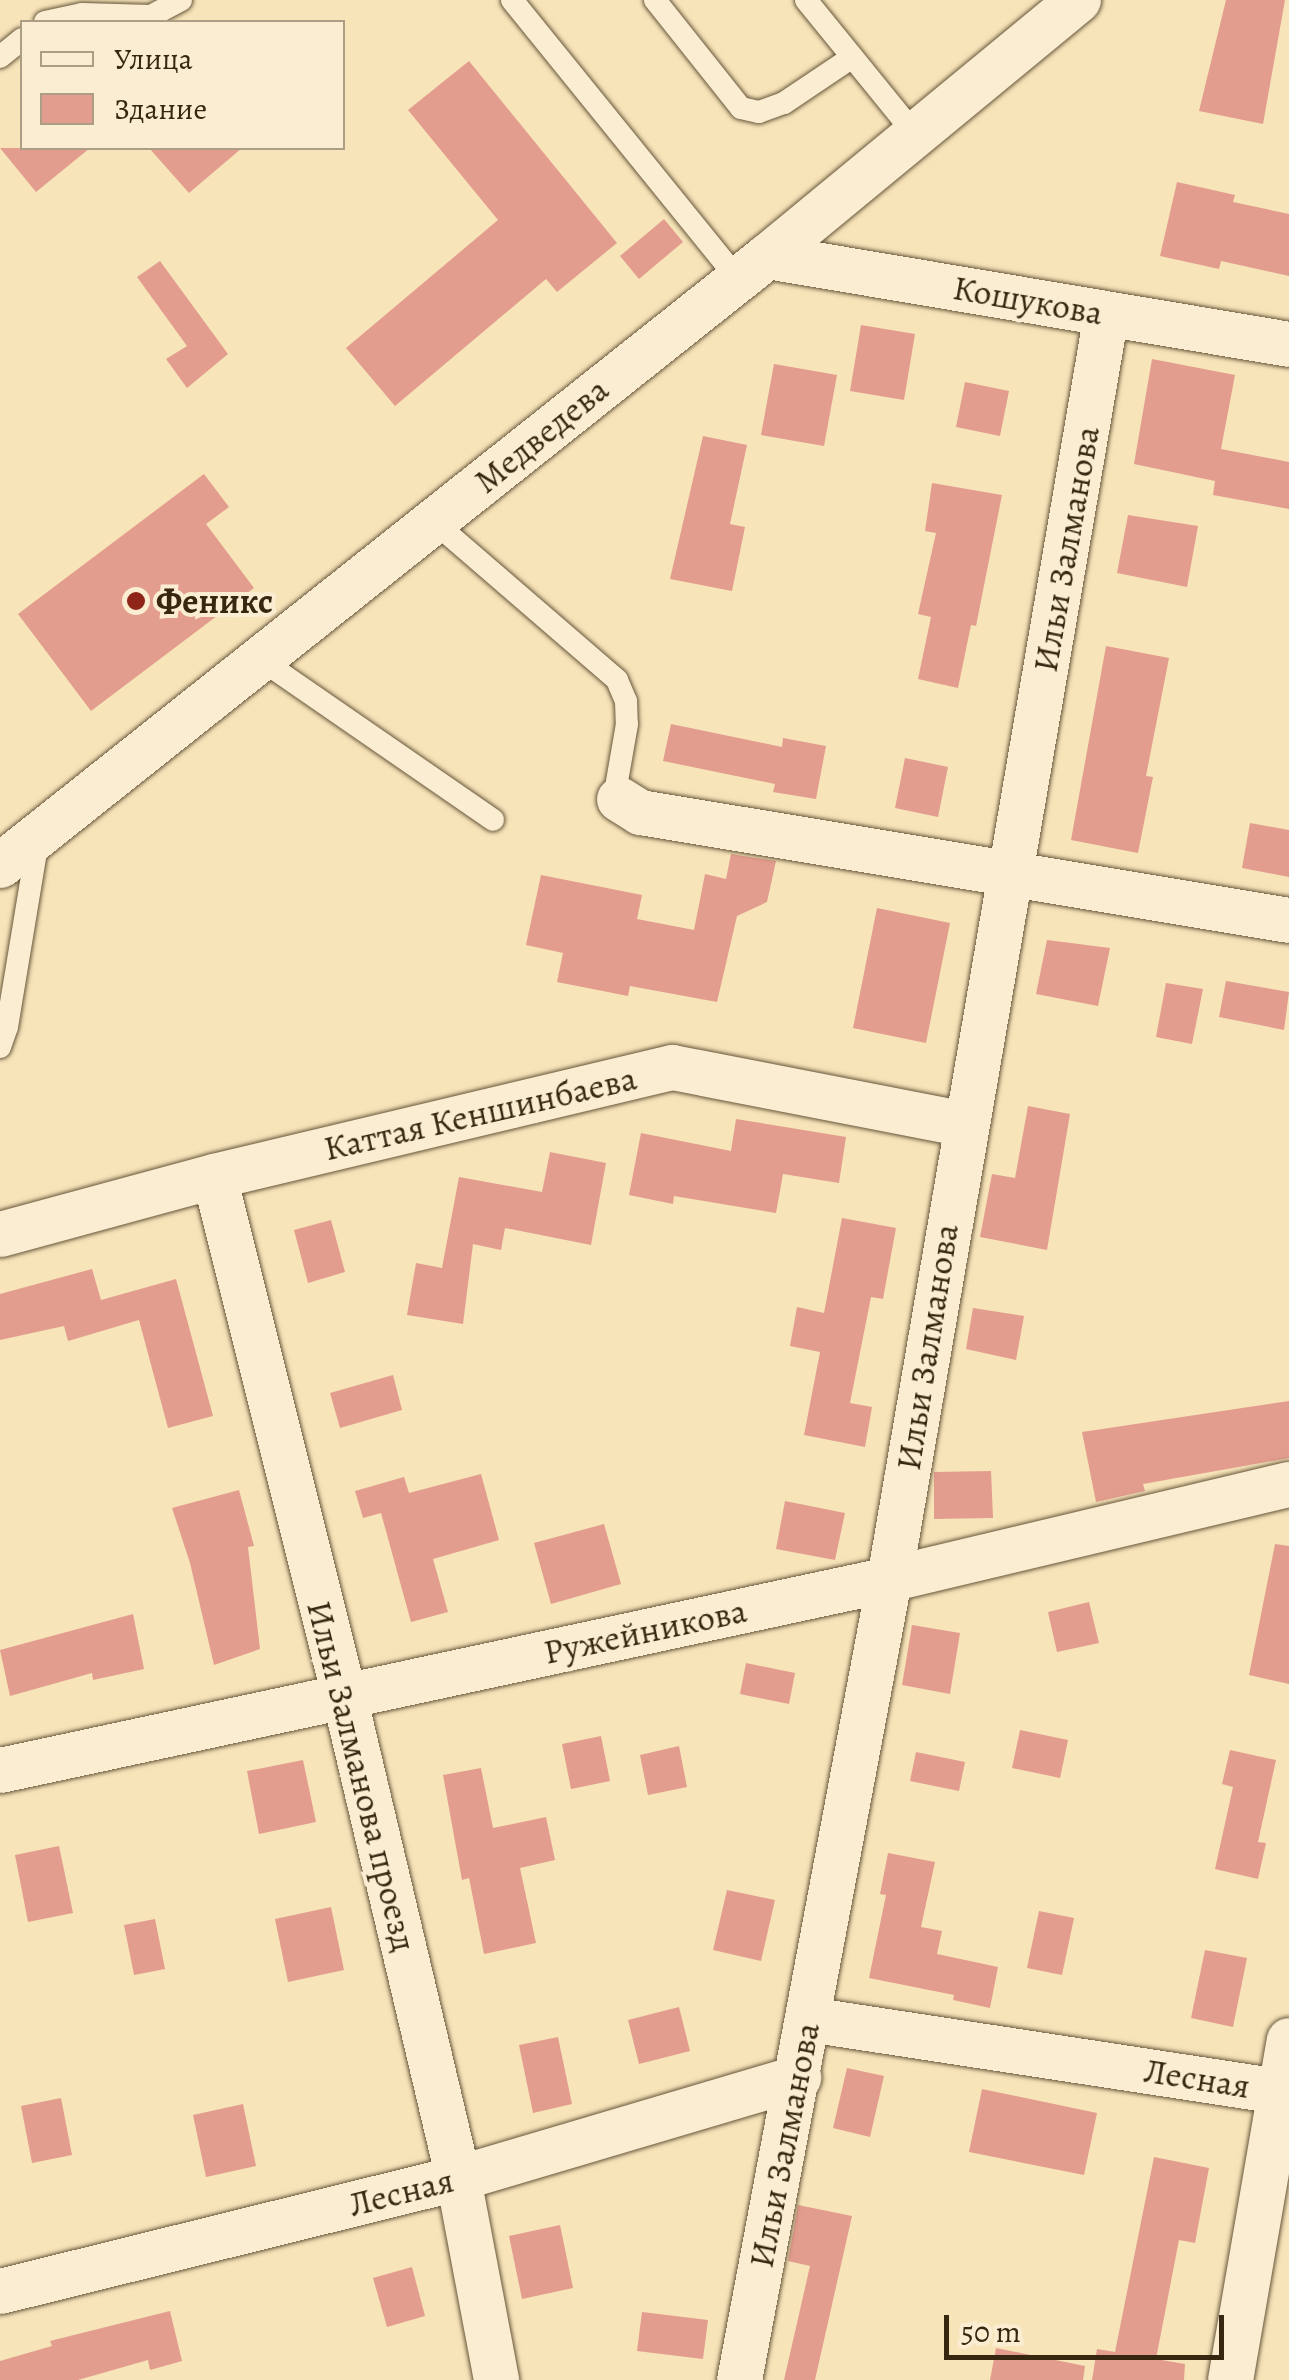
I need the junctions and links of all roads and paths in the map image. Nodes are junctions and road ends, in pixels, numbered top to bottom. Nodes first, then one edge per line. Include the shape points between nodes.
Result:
1 (181, 0) edge
2 (512, 0) edge
3 (655, 0) edge
4 (806, 0) edge
5 (1078, 0) edge
6 (54, 20) edge
7 (20, 41) edge
8 (0, 56) edge
9 (851, 58) junction
10 (914, 134) junction
11 (752, 267) junction
12 (1106, 313) junction
13 (1289, 344) edge
14 (434, 522) junction
15 (260, 659) junction
16 (619, 799) joint
17 (494, 820) dead end
18 (39, 834) junction
19 (0, 865) edge
20 (1012, 874) junction
21 (1289, 920) edge
22 (0, 1047) edge
23 (964, 1124) junction
24 (214, 1176) junction
25 (0, 1234) edge
26 (1289, 1484) edge
27 (889, 1579) junction
28 (344, 1696) junction
29 (0, 1770) edge
30 (808, 2020) junction
31 (1289, 2040) edge
32 (798, 2077) junction
33 (1285, 2092) edge
34 (458, 2178) junction
35 (0, 2292) edge
36 (496, 2380) edge
37 (739, 2380) edge
38 (1230, 2380) edge

1 - 6 lane via 151,16
2 - 11 lane
3 - 9 lane via 741,108 759,112 784,103
4 - 9 lane
5 - 10 street, Медведева
7 - 8 lane
9 - 10 lane
10 - 11 street, Медведева
11 - 12 street, Кошукова
11 - 14 street, Медведева
12 - 13 street, Кошукова
12 - 20 street, Ильи Залманова
14 - 15 street, Медведева
14 - 16 lane via 617,680 627,724
15 - 17 lane
15 - 18 street, Медведева
16 - 20 street via 640,812
18 - 19 street, Медведева
18 - 22 lane
20 - 21 street
20 - 23 street, Ильи Залманова
23 - 24 street, Каттая Кеншинбаева via 672,1067
23 - 27 street, Ильи Залманова
24 - 25 street, Каттая Кеншинбаева
24 - 28 street, Ильи Залманова проезд
26 - 27 street, Ружейникова
27 - 28 street, Ружейникова
27 - 30 street, Ильи Залманова
28 - 29 street, Ружейникова
28 - 34 street, Ильи Залманова проезд
30 - 32 street, Ильи Залманова
30 - 33 street, Лесная
31 - 33 street
32 - 34 street, Лесная
32 - 37 street, Ильи Залманова
33 - 38 street
34 - 35 street, Лесная
34 - 36 street, Ильи Залманова проезд

